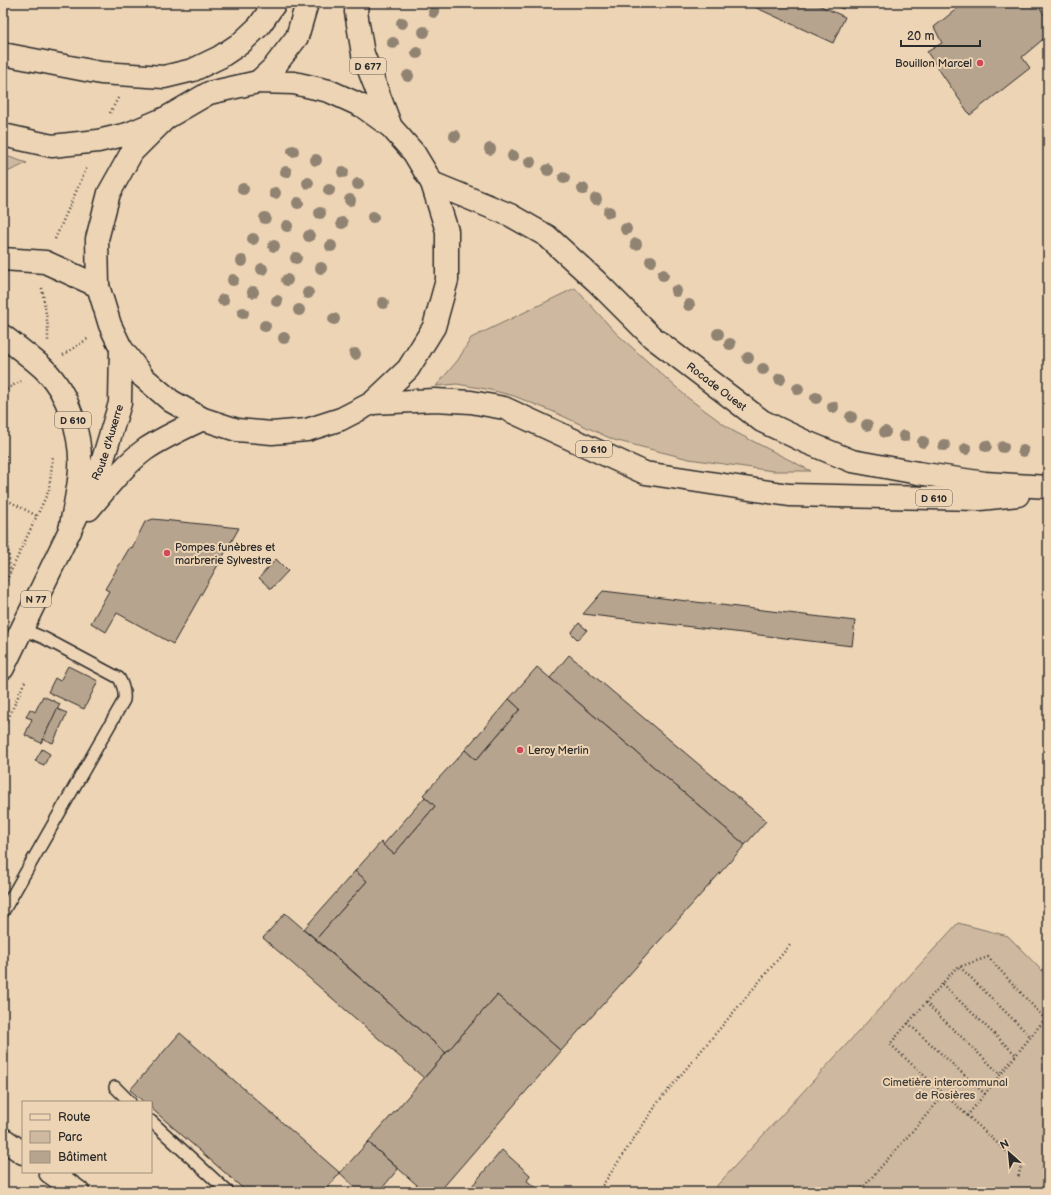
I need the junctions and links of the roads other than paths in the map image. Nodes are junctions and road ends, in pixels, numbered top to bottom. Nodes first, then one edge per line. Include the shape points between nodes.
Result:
1 (275, 3) edge
2 (307, 3) edge
3 (357, 3) edge
4 (3, 54) edge
5 (258, 82) junction
6 (166, 118) junction
7 (391, 127) junction
8 (3, 135) edge
9 (432, 184) junction
10 (3, 259) edge
11 (98, 286) junction
12 (3, 336) edge
13 (121, 348) junction
14 (372, 403) junction
15 (203, 419) junction
16 (1048, 487) edge
17 (1048, 492) edge
18 (70, 531) junction
19 (22, 629) junction
20 (3, 668) edge
21 (3, 912) edge
22 (115, 1087) dead end
23 (129, 1101) edge
24 (152, 1122) edge
25 (3, 1139) edge
26 (22, 1152) edge
27 (51, 1173) edge
28 (78, 1192) edge
29 (228, 1192) edge

1 - 4 main road via 260,26 220,57 192,70 164,77 102,73
2 - 5 main road via 297,36 274,67
3 - 7 main road, D 677 via 356,12 363,54
5 - 6 main road via 209,93
5 - 7 main road via 294,83 329,91 362,106
6 - 8 main road via 128,134 98,141 52,146
6 - 11 main road via 132,152 109,193 97,239
7 - 9 main road via 414,153
9 - 14 main road via 447,231 447,280 434,327 408,369
9 - 16 main road, Rocade Ouest / D 610 via 510,215 547,236 652,336 762,421 852,461 985,483
10 - 11 main road via 45,262
11 - 13 main road via 110,325
12 - 18 main road, D 610 via 54,380 74,422 80,470
13 - 15 main road via 143,377 171,401
13 - 18 main road, Route d'Auxerre via 120,403 101,466
14 - 15 main road via 341,419 307,430 272,433 237,430
14 - 17 main road, D 610 via 435,400 471,402 504,408 645,473 789,495 980,499
15 - 18 main road, Route d'Auxerre via 145,450 121,472
18 - 19 main road, Route d'Auxerre / N 77
19 - 20 main road, Route d'Auxerre / N 77
19 - 21 lane via 119,678 124,700
22 - 23 lane
24 - 29 lane
25 - 26 main road
27 - 28 main road

